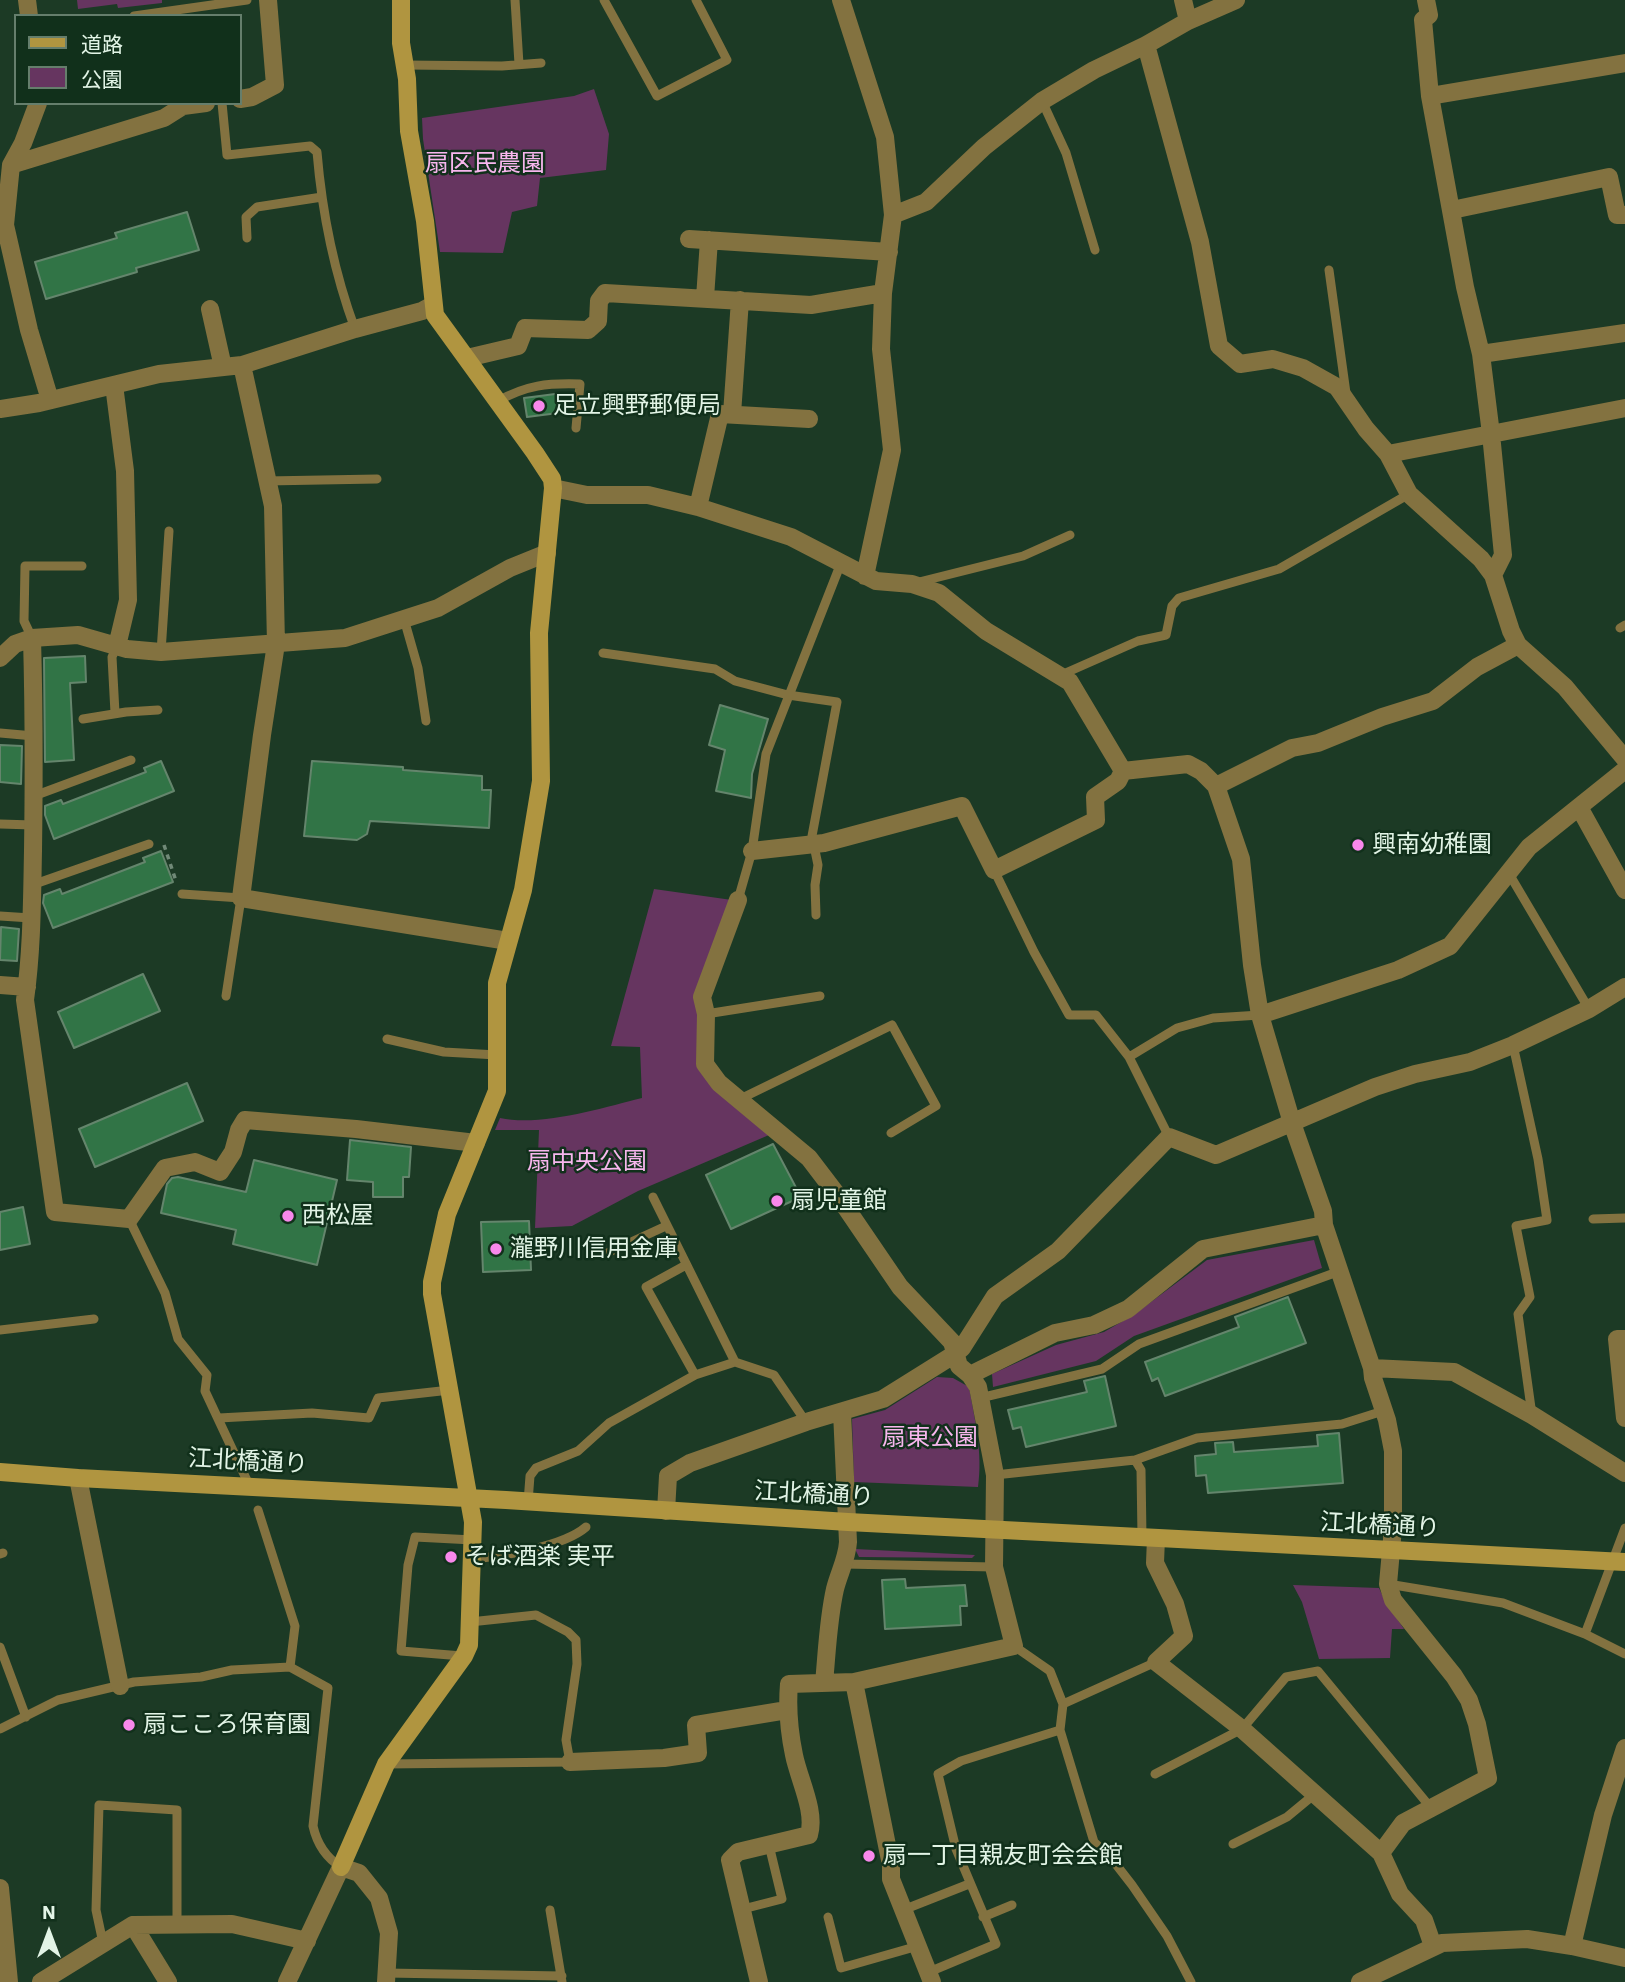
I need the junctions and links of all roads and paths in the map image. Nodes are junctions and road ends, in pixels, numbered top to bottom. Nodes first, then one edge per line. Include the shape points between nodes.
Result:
1 (247, 0) edge
2 (268, 0) edge
3 (401, 0) edge
4 (515, 0) edge
5 (604, 0) edge
6 (696, 0) edge
7 (841, 0) edge
8 (1184, 0) edge
9 (1236, 0) edge
10 (1426, 0) edge
11 (148, 14) edge
12 (1188, 21) junction
13 (1146, 45) junction
14 (541, 63) dead end
15 (1625, 63) edge
16 (519, 64) junction
17 (405, 65) junction
18 (1430, 96) junction
19 (242, 99) edge
20 (1042, 101) junction
21 (37, 105) edge
22 (191, 105) edge
23 (222, 105) edge
24 (10, 165) junction
25 (322, 197) junction
26 (1452, 210) junction
27 (894, 215) junction
28 (1625, 215) edge
29 (247, 238) dead end
30 (689, 239) dead end
31 (709, 240) junction
32 (1096, 250) dead end
33 (888, 252) junction
34 (1329, 270) dead end
35 (883, 293) junction
36 (705, 298) junction
37 (740, 300) junction
38 (433, 305) junction
39 (210, 309) dead end
40 (355, 330) junction
41 (1625, 332) edge
42 (1481, 354) junction
43 (467, 358) junction
44 (242, 365) junction
45 (223, 367) junction
46 (114, 385) junction
47 (50, 400) junction
48 (498, 401) junction
49 (1347, 402) junction
50 (1625, 408) edge
51 (0, 409) edge
52 (732, 414) junction
53 (809, 419) dead end
54 (576, 428) dead end
55 (1491, 434) junction
56 (1388, 454) junction
57 (377, 479) dead end
58 (266, 481) junction
59 (554, 488) junction
60 (1409, 494) junction
61 (698, 507) junction
62 (169, 531) dead end
63 (1070, 534) dead end
64 (547, 553) junction
65 (841, 563) junction
66 (82, 566) dead end
67 (1493, 575) junction
68 (865, 576) junction
69 (912, 584) junction
70 (404, 619) junction
71 (32, 638) junction
72 (276, 645) junction
73 (1518, 645) junction
74 (117, 646) junction
75 (161, 652) junction
76 (603, 653) dead end
77 (0, 658) edge
78 (1061, 676) junction
79 (789, 695) junction
80 (158, 710) dead end
81 (115, 713) junction
82 (83, 719) dead end
83 (426, 721) dead end
84 (0, 733) edge
85 (34, 736) junction
86 (1625, 759) edge
87 (131, 760) dead end
88 (1625, 770) edge
89 (1123, 771) junction
90 (1216, 786) junction
91 (34, 796) junction
92 (1579, 807) junction
93 (0, 824) edge
94 (33, 825) junction
95 (149, 844) joint
96 (814, 844) junction
97 (752, 851) junction
98 (994, 870) junction
99 (1508, 872) junction
100 (32, 885) junction
101 (1625, 890) edge
102 (182, 894) joint
103 (241, 898) junction
104 (738, 900) joint
105 (816, 915) dead end
106 (0, 916) edge
107 (31, 918) junction
108 (508, 941) junction
109 (0, 985) edge
110 (1625, 987) edge
111 (27, 988) junction
112 (226, 996) dead end
113 (820, 996) dead end
114 (1590, 1009) junction
115 (706, 1014) junction
116 (1260, 1015) junction
117 (387, 1039) dead end
118 (1513, 1045) junction
119 (496, 1055) junction
120 (1129, 1057) junction
121 (738, 1100) junction
122 (1292, 1123) junction
123 (891, 1133) dead end
124 (1169, 1136) junction
125 (476, 1143) junction
126 (653, 1197) dead end
127 (1625, 1218) edge
128 (128, 1219) junction
129 (1593, 1219) dead end
130 (1324, 1225) junction
131 (666, 1226) junction
132 (605, 1254) dead end
133 (686, 1265) junction
134 (1340, 1271) junction
135 (94, 1319) dead end
136 (0, 1330) edge
137 (1625, 1339) edge
138 (955, 1354) junction
139 (735, 1362) junction
140 (1372, 1367) junction
141 (695, 1375) junction
142 (970, 1375) junction
143 (450, 1390) junction
144 (980, 1398) junction
145 (1383, 1411) junction
146 (842, 1412) junction
147 (1532, 1415) junction
148 (219, 1418) junction
149 (1625, 1418) edge
150 (806, 1422) junction
151 (1135, 1460) junction
152 (0, 1472) edge
153 (1625, 1473) edge
154 (995, 1475) junction
155 (78, 1478) junction
156 (250, 1487) junction
157 (470, 1499) junction
158 (528, 1502) junction
159 (258, 1510) dead end
160 (666, 1511) junction
161 (848, 1522) junction
162 (586, 1527) dead end
163 (993, 1528) junction
164 (1625, 1528) edge
165 (1149, 1537) junction
166 (473, 1539) junction
167 (1389, 1552) junction
168 (472, 1559) junction
169 (1619, 1562) edge
170 (844, 1564) junction
171 (994, 1567) junction
172 (1388, 1584) junction
173 (470, 1622) junction
174 (1585, 1634) junction
175 (1014, 1646) junction
176 (0, 1647) edge
177 (1625, 1654) edge
178 (464, 1656) junction
179 (1156, 1662) junction
180 (290, 1667) junction
181 (854, 1682) junction
182 (824, 1683) junction
183 (120, 1686) junction
184 (1063, 1704) junction
185 (787, 1710) junction
186 (26, 1717) junction
187 (0, 1729) edge
188 (1242, 1729) junction
189 (1060, 1730) junction
190 (1625, 1748) edge
191 (570, 1762) junction
192 (386, 1764) junction
193 (1155, 1774) dead end
194 (1316, 1793) junction
195 (1431, 1808) junction
196 (1233, 1844) dead end
197 (769, 1845) junction
198 (1381, 1853) junction
199 (341, 1867) junction
200 (969, 1884) junction
201 (0, 1888) edge
202 (1013, 1905) dead end
203 (1, 1908) edge
204 (550, 1909) dead end
205 (743, 1909) junction
206 (903, 1909) junction
207 (828, 1917) dead end
208 (983, 1917) junction
209 (177, 1924) junction
210 (133, 1925) junction
211 (307, 1941) junction
212 (103, 1943) junction
213 (918, 1946) junction
214 (1433, 1946) junction
215 (1572, 1946) junction
216 (1625, 1958) edge
217 (931, 1977) edge
218 (386, 1978) edge
219 (562, 1979) edge
220 (9, 1982) edge
221 (41, 1982) edge
222 (168, 1982) edge
223 (287, 1982) edge
224 (759, 1982) edge
225 (1191, 1982) edge
226 (1360, 1982) edge

1 - 11 lane
2 - 19 street via 275,85
3 - 17 street
4 - 16 lane
5 - 6 lane via 657,96 727,60
7 - 27 street via 886,136
8 - 12 street
9 - 12 street
10 - 18 street via 1429,15 1423,20
12 - 13 street
13 - 20 street
13 - 49 street via 1200,242 1219,346 1240,363 1273,359 1303,368 1337,387
14 - 16 lane
15 - 18 street
16 - 17 lane
17 - 38 street via 409,131 425,221
18 - 26 street
20 - 27 street via 926,202
20 - 32 lane via 1066,153
21 - 24 street
22 - 24 street via 164,118
23 - 25 lane via 227,155 310,146 317,152
24 - 47 street via 5,225
25 - 29 lane via 257,207 246,217
25 - 40 lane
26 - 28 street via 1609,177 1618,215
26 - 42 street
27 - 33 street
30 - 31 street
31 - 33 street
31 - 36 street
33 - 35 street
34 - 49 lane
35 - 37 street via 811,305
35 - 68 street via 881,349 892,450
36 - 37 street
36 - 43 street via 605,293 598,301 598,321 588,330 525,328 518,346
37 - 52 street
38 - 40 street
38 - 43 street via 438,320
39 - 45 street
40 - 44 street
41 - 42 street
42 - 55 street
43 - 48 street
44 - 45 street
44 - 58 street
45 - 46 street via 159,374
46 - 47 street
46 - 74 street via 125,471 128,600
47 - 51 street
48 - 54 lane via 547,383 580,384
48 - 59 street
49 - 56 street
50 - 55 street
52 - 53 street
52 - 61 street via 720,414
55 - 56 street
55 - 67 street via 1503,555
56 - 60 street
57 - 58 lane
58 - 72 street via 272,506
59 - 61 street via 587,495 648,495
59 - 64 street
60 - 67 street
60 - 78 lane via 1279,569 1178,598 1166,635 1138,641
61 - 65 street via 792,537
62 - 75 lane
63 - 69 lane via 1023,556
64 - 70 street via 438,608
64 - 108 street via 539,633 541,781 523,890
65 - 68 street
65 - 79 lane
66 - 71 lane via 25,566 23,621
67 - 73 street
68 - 69 street
69 - 78 street via 939,593 986,631
70 - 72 street via 345,638
70 - 83 lane
71 - 74 street via 78,635
71 - 77 street
71 - 85 street
72 - 75 street
72 - 103 street
73 - 86 street via 1565,687
73 - 90 street via 1477,667 1433,701 1292,748
74 - 75 street
74 - 81 lane via 112,657
76 - 79 lane via 715,669 735,681
78 - 89 street via 1070,682
79 - 96 lane via 836,702
79 - 97 lane via 766,754
80 - 81 lane
81 - 82 lane
84 - 85 lane
85 - 91 street
87 - 91 lane
88 - 92 street
89 - 90 street via 1188,764
89 - 98 street via 1118,781 1095,797 1096,821
90 - 116 street via 1241,859
91 - 94 street
92 - 99 street via 1529,847
92 - 101 street
93 - 94 lane
94 - 100 street
95 - 100 lane
95 - 102 path via 162,839
96 - 97 street
96 - 98 street via 962,806
96 - 105 lane
97 - 104 lane
98 - 120 lane via 1069,1015 1096,1015
99 - 114 lane
99 - 116 street via 1450,946 1398,970
100 - 107 street
102 - 103 lane
103 - 108 street
103 - 112 lane
104 - 115 street via 702,997
106 - 107 lane
107 - 111 street
108 - 119 street via 497,983
109 - 111 street
110 - 114 street
111 - 128 street via 55,1212
113 - 115 lane
114 - 118 street
115 - 121 street via 705,1064
116 - 120 lane via 1213,1018 1177,1028
116 - 122 street
117 - 119 lane via 443,1052
118 - 122 street via 1470,1062 1375,1087
118 - 147 lane via 1547,1220 1516,1226 1530,1297 1518,1314
119 - 125 street via 496,1091
120 - 124 lane
121 - 123 lane via 892,1025 936,1106
121 - 138 street via 809,1158 900,1287 952,1342
122 - 124 street via 1216,1155
122 - 130 street
124 - 138 street via 1058,1251 995,1296
125 - 128 street via 245,1120 220,1172 195,1163 165,1168
125 - 143 street via 447,1214 432,1282
126 - 131 lane
127 - 129 lane
128 - 148 lane via 165,1293 178,1339 206,1375 205,1391
130 - 134 street
130 - 142 street via 1203,1249 1128,1308 1094,1325 1055,1334
131 - 132 lane
131 - 133 lane
133 - 139 lane
133 - 141 lane via 646,1287
134 - 140 street
134 - 144 lane via 1139,1344 1102,1369
135 - 136 lane
137 - 149 street via 1617,1339
138 - 142 street via 959,1366
138 - 146 street via 883,1399
139 - 141 lane
139 - 150 lane via 774,1375
140 - 145 street
140 - 147 street via 1454,1372
141 - 158 lane via 609,1423 579,1451 536,1468 530,1476
142 - 144 street
143 - 148 lane via 378,1398 369,1418 312,1413
143 - 157 street
144 - 154 street
145 - 151 lane via 1342,1424 1197,1438
145 - 167 street via 1393,1451 1394,1528
146 - 150 street
146 - 161 street
147 - 153 street
148 - 156 lane
150 - 160 street via 690,1463 668,1476
151 - 154 lane
151 - 165 lane via 1141,1470
152 - 155 street, 江北橋通り
154 - 163 street
155 - 156 street, 江北橋通り
155 - 183 street
156 - 157 street, 江北橋通り
157 - 158 street, 江北橋通り
157 - 166 street
158 - 160 street, 江北橋通り
159 - 180 lane via 295,1626
160 - 161 street, 江北橋通り
161 - 163 street, 江北橋通り
161 - 170 street
162 - 168 lane via 576,1535 507,1555
163 - 165 street, 江北橋通り
163 - 171 street
164 - 169 lane
165 - 167 street, 江北橋通り
165 - 179 street via 1184,1636
166 - 168 street
166 - 178 lane via 415,1536 401,1651
167 - 169 street, 江北橋通り
167 - 172 street
168 - 173 street
169 - 174 lane
170 - 171 lane
170 - 182 street via 835,1587
171 - 175 street
172 - 174 lane via 1503,1603
172 - 195 street via 1393,1600 1469,1700 1488,1778
173 - 178 street
173 - 191 lane via 536,1615 576,1640 566,1740
174 - 177 lane
175 - 181 street
175 - 184 lane via 1050,1671
176 - 186 lane
178 - 192 street
179 - 184 lane
179 - 188 street
180 - 183 lane
180 - 199 lane via 328,1688 313,1826 323,1851
181 - 182 street
181 - 206 street via 891,1880
182 - 185 street via 789,1684
183 - 186 lane via 58,1700
184 - 189 lane
185 - 191 street via 696,1725 698,1753
185 - 197 street via 812,1824 809,1835
186 - 187 lane
188 - 193 lane
188 - 194 street
188 - 195 lane via 1286,1678 1318,1671
189 - 200 lane via 961,1761 938,1774
189 - 225 lane via 1094,1842 1132,1885
190 - 215 street
191 - 192 lane
192 - 199 street
194 - 196 lane via 1287,1817
194 - 198 street
195 - 198 street via 1403,1823
197 - 205 street via 738,1852 730,1860
197 - 205 lane via 782,1899
198 - 214 street via 1400,1894 1424,1920
199 - 211 street
199 - 218 street via 359,1873 379,1898 389,1933
200 - 206 lane
200 - 208 lane
201 - 203 street
202 - 208 lane
203 - 220 street
204 - 219 lane
205 - 224 street
206 - 213 street
207 - 213 lane via 841,1968
208 - 217 lane via 996,1944
209 - 210 street
209 - 211 street via 232,1924
209 - 212 lane via 177,1810 99,1805 96,1910
210 - 212 street
210 - 222 street
211 - 223 street
212 - 221 street
213 - 217 street
214 - 215 street via 1527,1939
214 - 226 street
215 - 216 street
218 - 219 lane

